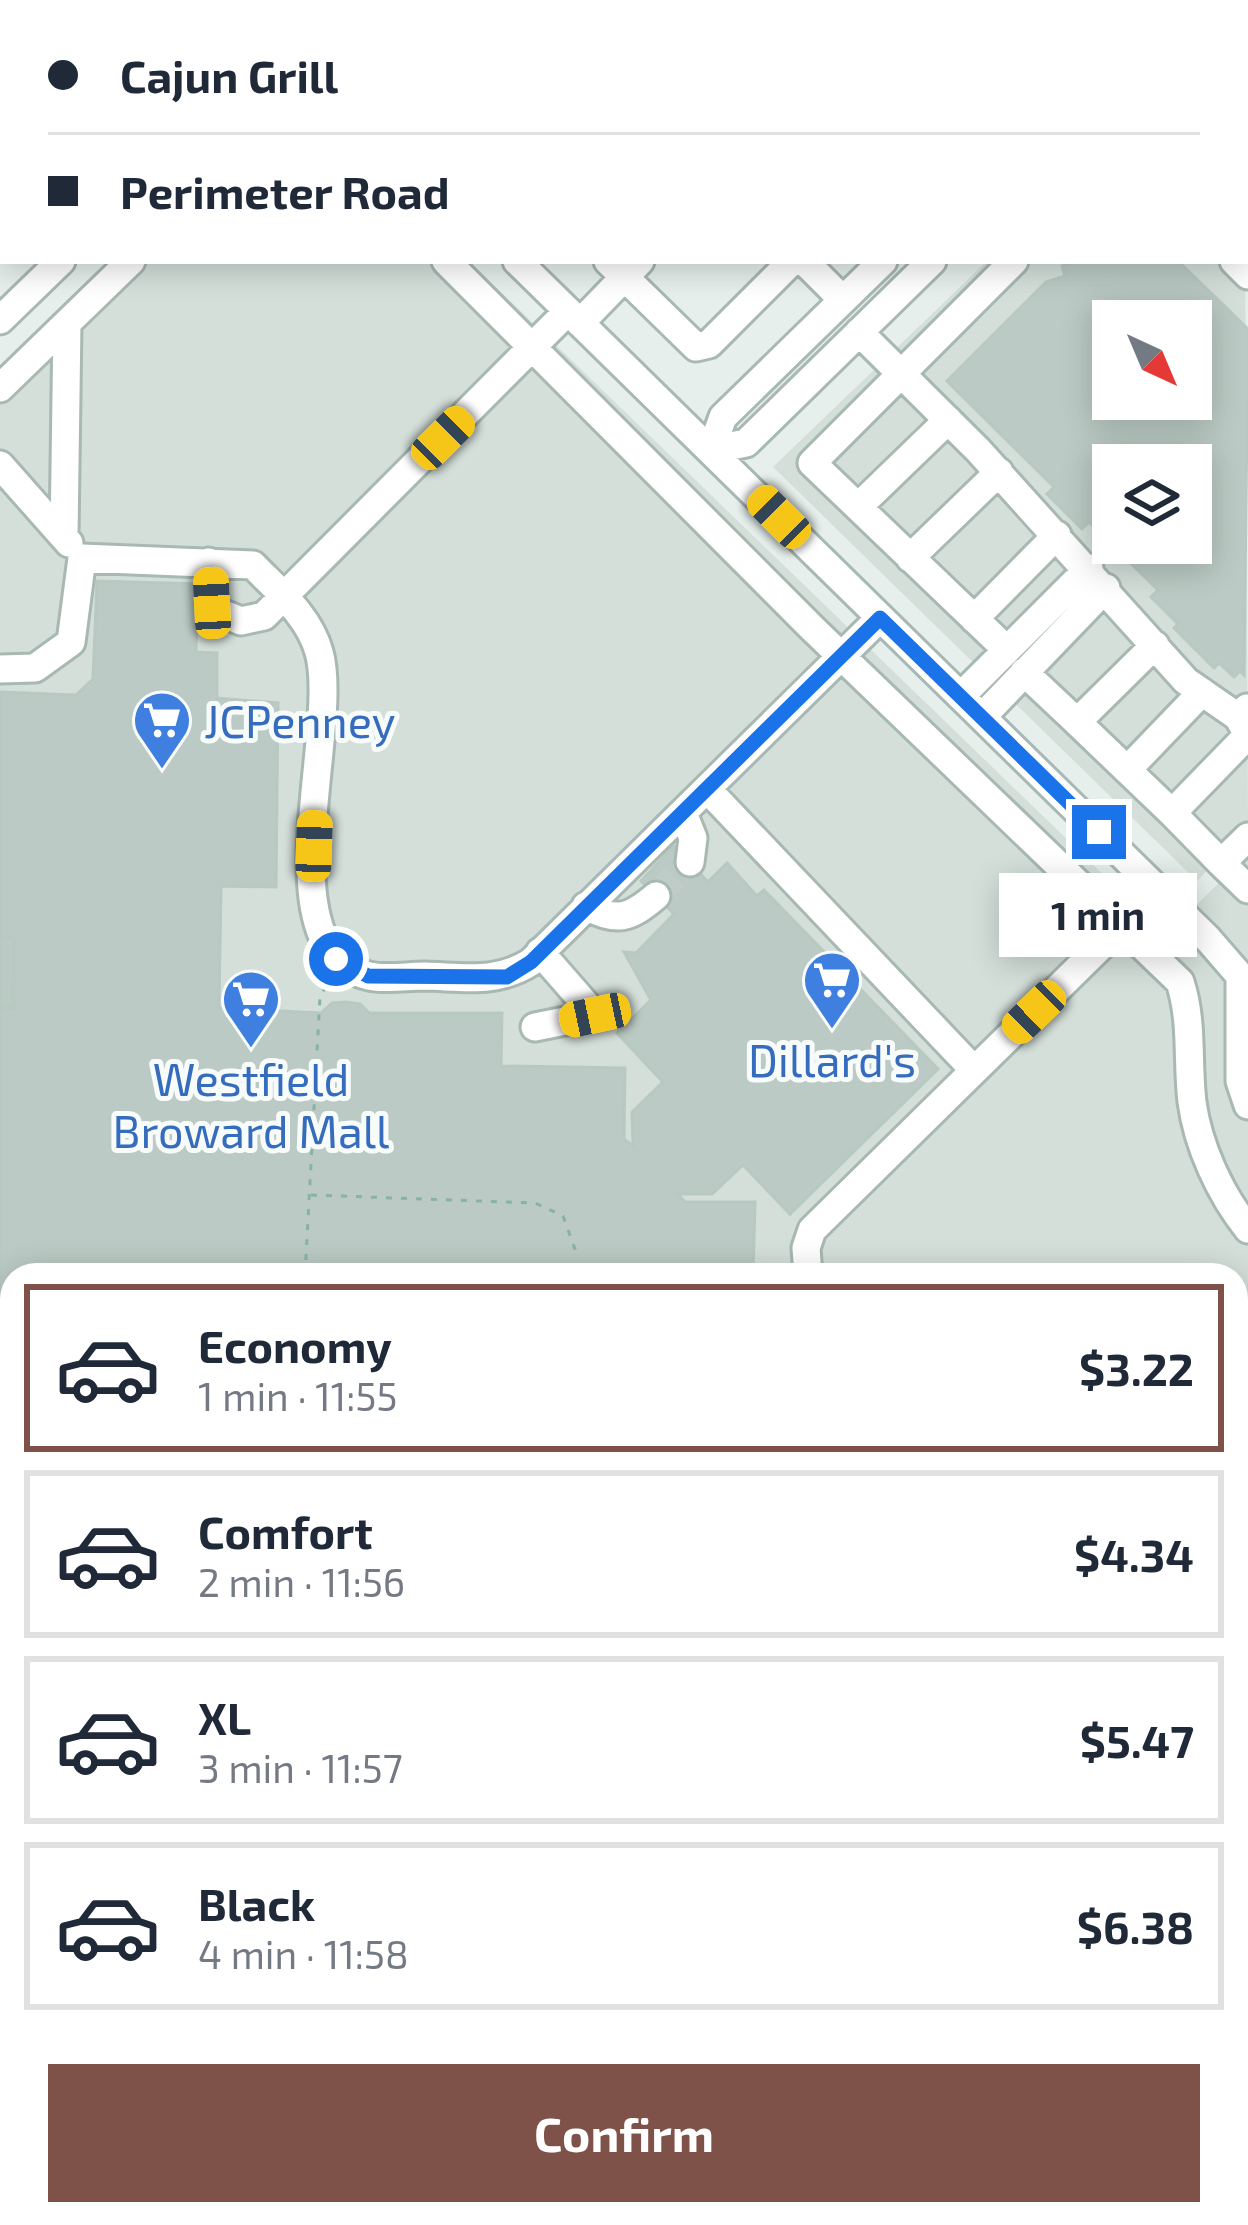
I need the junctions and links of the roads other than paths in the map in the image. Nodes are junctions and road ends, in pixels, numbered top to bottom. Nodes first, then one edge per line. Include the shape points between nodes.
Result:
1 (58, 264) edge
2 (127, 264) edge
3 (449, 264) edge
4 (520, 264) edge
5 (789, 264) edge
6 (807, 264) edge
7 (880, 264) edge
8 (929, 264) edge
9 (1010, 264) edge
10 (624, 266) edge
11 (893, 298) junction
12 (843, 300) junction
13 (574, 317) junction
14 (0, 320) edge
15 (67, 323) junction
16 (859, 332) junction
17 (534, 347) junction
18 (900, 373) junction
19 (0, 388) edge
20 (947, 420) junction
21 (711, 450) junction
22 (0, 465) edge
23 (999, 472) junction
24 (858, 507) junction
25 (1057, 535) junction
26 (73, 548) junction
27 (910, 558) junction
28 (209, 562) junction
29 (1097, 578) junction
30 (285, 598) junction
31 (880, 618) junction
32 (974, 619) junction
33 (1155, 644) junction
34 (842, 656) junction
35 (1016, 661) junction
36 (0, 669) edge
37 (1202, 692) junction
38 (971, 707) junction
39 (1245, 714) edge
40 (1077, 722) junction
41 (1126, 770) junction
42 (707, 789) junction
43 (683, 813) junction
44 (1172, 813) junction
45 (1248, 837) edge
46 (690, 862) dead end
47 (1221, 863) junction
48 (1248, 889) edge
49 (1158, 890) junction
50 (656, 896) tunnel mouth
51 (586, 907) junction
52 (1123, 925) junction
53 (540, 952) junction
54 (535, 1027) dead end
55 (974, 1070) junction
56 (1248, 1105) edge
57 (1248, 1229) edge
58 (807, 1263) edge

1 - 14 street
2 - 15 street
3 - 17 street
4 - 13 street
5 - 10 street via 709,344 696,346
6 - 12 street
7 - 11 street
7 - 12 street
8 - 11 street
9 - 18 street
10 - 13 street
11 - 16 street
12 - 21 street via 723,417
13 - 17 street
13 - 21 street
15 - 19 street
15 - 26 street
16 - 18 street
16 - 21 street via 746,443
17 - 30 street
17 - 34 street
18 - 20 street
18 - 24 street via 812,463
20 - 23 street
20 - 24 street
21 - 31 street
22 - 26 street
23 - 25 street
23 - 27 street
24 - 27 street
25 - 29 street
25 - 32 street
26 - 28 street
26 - 36 street via 71,642 35,668
27 - 32 street
28 - 30 street via 253,565
28 - 30 street via 212,603 227,618 264,616
29 - 33 street
29 - 35 street
30 - 53 street via 321,655 314,925 340,962 368,976 507,977
31 - 34 street
31 - 38 street
32 - 35 street
33 - 37 street
33 - 40 street
34 - 42 street
34 - 52 street
35 - 38 street
35 - 40 street
37 - 39 street
37 - 41 street
38 - 49 street
39 - 44 street via 1248,735
40 - 41 street
41 - 44 street
42 - 43 street
42 - 55 street
43 - 46 street via 693,838
43 - 51 street
44 - 47 street
45 - 47 street
47 - 48 street
49 - 52 street
49 - 56 street via 1240,976 1240,1082
50 - 51 street via 632,916 609,918
51 - 53 street
52 - 55 street
52 - 57 street via 1180,982 1204,1152
53 - 54 street via 595,1015
55 - 58 street via 812,1230

